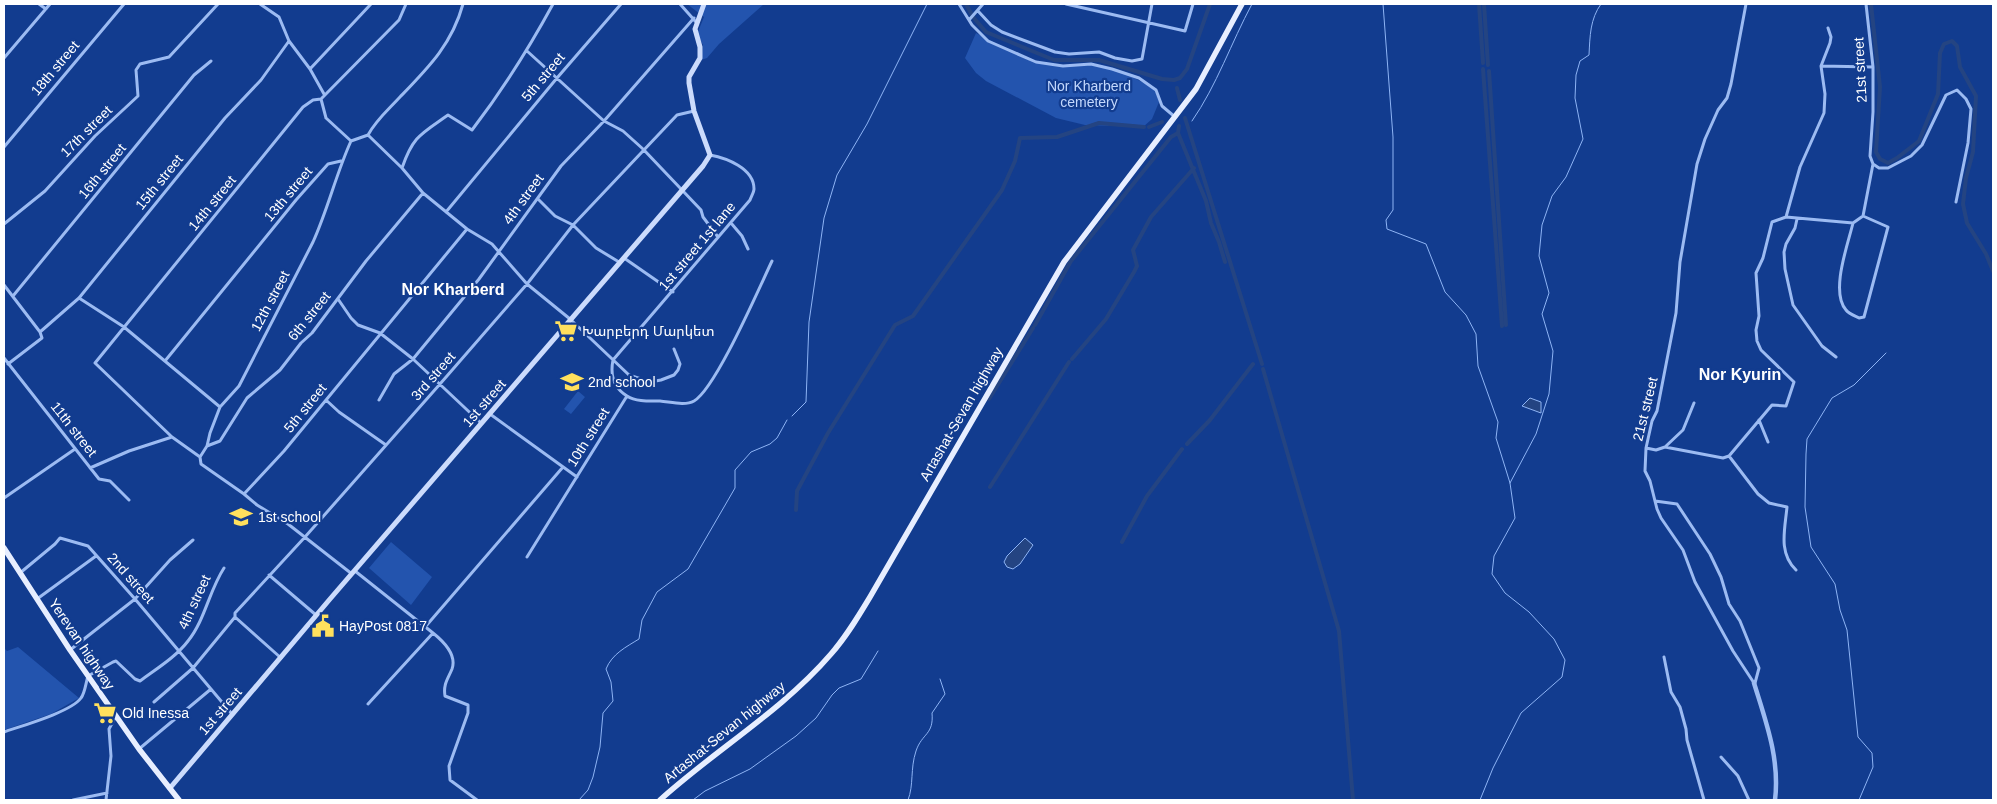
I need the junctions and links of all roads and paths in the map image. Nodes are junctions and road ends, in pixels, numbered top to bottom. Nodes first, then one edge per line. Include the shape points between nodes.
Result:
1 (39, 4) edge
2 (50, 4) edge
3 (124, 4) edge
4 (218, 4) edge
5 (260, 4) edge
6 (371, 4) edge
7 (406, 4) edge
8 (463, 4) edge
9 (553, 4) edge
10 (621, 4) edge
11 (680, 4) edge
12 (704, 4) edge
13 (959, 4) edge
14 (984, 4) edge
15 (1066, 4) edge
16 (1152, 4) edge
17 (1193, 4) edge
18 (1242, 4) edge
19 (1746, 4) edge
20 (1866, 4) edge
21 (46, 9) junction
22 (978, 11) junction
23 (695, 20) junction
24 (969, 20) junction
25 (1149, 23) junction
26 (1828, 28) dead end
27 (289, 41) junction
28 (527, 51) junction
29 (4, 58) edge
30 (211, 62) dead end
31 (1821, 66) junction
32 (1873, 67) junction
33 (310, 69) junction
34 (557, 78) junction
35 (324, 94) junction
36 (320, 99) junction
37 (694, 111) junction
38 (1175, 117) junction
39 (604, 121) junction
40 (368, 135) junction
41 (351, 141) junction
42 (4, 147) edge
43 (643, 149) junction
44 (710, 155) junction
45 (341, 160) junction
46 (1873, 164) junction
47 (402, 168) junction
48 (681, 190) junction
49 (423, 193) junction
50 (538, 199) junction
51 (1956, 202) dead end
52 (446, 212) junction
53 (1863, 216) junction
54 (1786, 217) junction
55 (1797, 219) junction
56 (731, 223) junction
57 (1852, 223) junction
58 (4, 224) edge
59 (573, 224) junction
60 (467, 229) junction
61 (718, 238) junction
62 (748, 249) dead end
63 (499, 252) junction
64 (621, 259) junction
65 (772, 261) dead end
66 (527, 284) junction
67 (4, 285) edge
68 (672, 292) junction
69 (12, 296) junction
70 (79, 298) junction
71 (338, 298) junction
72 (570, 319) junction
73 (124, 327) junction
74 (40, 332) junction
75 (380, 333) junction
76 (674, 349) dead end
77 (1836, 357) dead end
78 (4, 358) edge
79 (413, 359) junction
80 (613, 360) junction
81 (165, 361) junction
82 (8, 364) junction
83 (440, 384) junction
84 (627, 396) junction
85 (326, 400) junction
86 (380, 400) dead end
87 (1694, 403) dead end
88 (220, 407) junction
89 (490, 414) junction
90 (1759, 420) junction
91 (481, 423) junction
92 (172, 437) junction
93 (1768, 442) dead end
94 (386, 445) junction
95 (208, 446) junction
96 (1665, 446) junction
97 (1646, 448) junction
98 (75, 449) junction
99 (1729, 456) junction
100 (200, 457) junction
101 (563, 467) junction
102 (90, 468) junction
103 (577, 477) junction
104 (244, 494) junction
105 (4, 498) edge
106 (129, 500) dead end
107 (1655, 501) junction
108 (305, 537) junction
109 (193, 540) dead end
110 (4, 548) edge
111 (96, 556) junction
112 (527, 557) dead end
113 (224, 568) dead end
114 (1796, 570) dead end
115 (353, 572) junction
116 (20, 573) junction
117 (269, 575) junction
118 (36, 599) junction
119 (135, 599) junction
120 (316, 615) junction
121 (235, 617) junction
122 (426, 626) junction
123 (433, 633) junction
124 (70, 650) junction
125 (179, 651) junction
126 (1664, 657) dead end
127 (281, 658) junction
128 (193, 668) junction
129 (88, 676) junction
130 (1754, 683) junction
131 (211, 689) junction
132 (154, 702) dead end
133 (368, 704) dead end
134 (232, 715) junction
135 (116, 716) junction
136 (4, 732) edge
137 (139, 749) junction
138 (1721, 757) dead end
139 (170, 788) junction
140 (107, 794) junction
141 (73, 800) edge
142 (106, 800) edge
143 (179, 800) edge
144 (477, 800) edge
145 (660, 800) edge
146 (1704, 800) edge
147 (1749, 800) edge
148 (1775, 800) edge

1 - 21 street
2 - 21 street
3 - 42 street, 18th street
4 - 58 street, 17th street via 169,57 140,64 136,70 138,96 95,136 45,191
5 - 27 street via 279,17
6 - 33 street
7 - 35 street via 399,20
8 - 40 street via 451,37 442,50 376,122
9 - 28 street
10 - 34 street, 5th street
11 - 23 street
12 - 23 main road
13 - 24 street
14 - 22 street
15 - 25 street
16 - 25 street
17 - 25 street via 1184,31
18 - 38 main road, Artashat-Sevan highway via 1206,72
19 - 97 street, 21st street via 1727,98 1718,110 1697,164 1680,262 1676,314 1657,411
20 - 32 street, 21st street
21 - 29 street
22 - 24 street
22 - 25 street via 1002,32 1055,52 1099,52 1132,61 1142,59
23 - 37 main road via 700,58 689,77
23 - 39 street, 4th street
24 - 38 street via 988,41 1036,62 1063,66 1091,64 1139,78 1156,90 1162,106
26 - 31 street via 1830,43
27 - 33 street
27 - 70 street, 15th street via 261,80 225,118
28 - 34 street
28 - 47 street via 502,92 472,130 448,115 414,141
30 - 69 street, 16th street via 194,76
31 - 32 street
31 - 54 street via 1824,113 1800,167
32 - 46 street, 21st street via 1870,156
33 - 35 street
34 - 39 street
34 - 52 street, 5th street
35 - 36 street, 14th street
36 - 41 street via 326,118
36 - 73 street, 14th street via 303,108
37 - 43 street, 3rd street via 677,115
37 - 44 main road
38 - 145 main road, Artashat-Sevan highway via 1064,262 844,638 799,686
39 - 43 street via 623,131
39 - 50 street, 4th street via 561,166
40 - 41 street
40 - 47 street
41 - 45 street
43 - 48 street
43 - 59 street, 3rd street
44 - 48 main road, 1st street
44 - 56 street, 1st street 1st lane via 737,164 751,178 754,190 750,200
45 - 81 street, 13th street via 328,164 296,200
45 - 88 street, 12th street via 313,242 239,386
46 - 51 street via 1888,168 1911,156 1922,145 1946,94 1957,90 1970,108 1968,143
46 - 53 street, 21st street
47 - 49 street
48 - 61 street via 701,210
48 - 64 main road, 1st street
49 - 52 street
49 - 71 street, 6th street
50 - 59 street via 555,216
50 - 63 street, 4th street
52 - 60 street
53 - 57 street
53 - 57 street via 1888,228 1864,317 1859,318 1845,310 1839,288
54 - 55 street
54 - 90 street via 1772,222 1756,273 1756,341 1794,382 1786,406 1772,405
55 - 57 street
55 - 77 street via 1784,252 1793,305 1822,346
56 - 61 street, 1st street 1st lane
56 - 62 street
59 - 64 street via 596,248
59 - 66 street, 3rd street
60 - 63 street
60 - 75 street, 5th street
61 - 68 street, 1st street 1st lane
63 - 66 street
63 - 79 street, 4th street
64 - 68 street
64 - 72 main road, 1st street
65 - 84 street via 728,352 701,395 685,403 638,400
66 - 72 street
66 - 83 street, 3rd street
67 - 69 street
68 - 80 street, 1st street 1st lane
69 - 74 street
70 - 73 street
70 - 74 street, 15th street
71 - 75 street via 358,325
71 - 95 street, 6th street via 280,370 247,398 220,441
72 - 80 street
72 - 89 main road, 1st street
73 - 81 street
73 - 92 street, 14th street via 95,363
74 - 82 street, 15th street via 42,338
75 - 79 street
75 - 85 street, 5th street
76 - 80 street via 680,364 678,370 674,375 650,382 629,375
78 - 82 street, 11th street
79 - 83 street
79 - 86 street, 4th street via 394,374
80 - 84 street via 612,377
81 - 88 street
82 - 98 street, 11th street
83 - 91 street
83 - 94 street, 3rd street
84 - 103 street, 10th street
85 - 94 street
85 - 104 street, 5th street
87 - 96 street via 1683,430
88 - 95 street, 12th street
89 - 91 main road, 1st street
89 - 101 street
90 - 93 street
90 - 99 street
91 - 115 main road, 1st street
92 - 100 street
92 - 102 street, 11th street
94 - 108 street, 3rd street
95 - 100 street
96 - 97 street via 1656,450
96 - 99 street via 1716,458
97 - 107 street, 21st street via 1645,471
98 - 102 street, 11th street
98 - 105 street
99 - 114 street via 1758,494 1770,503 1787,507 1784,553
100 - 104 street via 201,464
101 - 103 street
101 - 122 street, 10th street
102 - 106 street via 99,479 110,481
103 - 112 street, 10th street
104 - 108 street
107 - 130 street, 21st street via 1732,651
107 - 130 street via 1677,504 1710,554 1759,668
108 - 115 street
108 - 117 street, 3rd street
109 - 119 street
110 - 116 main road, Yerevan highway
111 - 116 street, 2nd street via 88,546 60,538
111 - 118 street
111 - 119 street, 2nd street
113 - 125 street, 4th street via 195,631
115 - 120 main road, 1st street
115 - 122 street
116 - 118 main road, Yerevan highway
117 - 120 street
117 - 121 street, 3rd street via 234,613
118 - 124 main road, Yerevan highway
119 - 124 street
119 - 125 street, 2nd street
120 - 127 main road, 1st street
121 - 127 street
121 - 128 street, 3rd street
122 - 123 street
123 - 133 street
123 - 144 street via 453,660 444,688 445,696 468,705 449,766 450,780
124 - 129 main road, Yerevan highway
125 - 128 street, 2nd street
125 - 129 street, 4th street via 140,681 116,661
126 - 146 street via 1671,692 1680,707
127 - 134 main road, 1st street
128 - 131 street, 2nd street
128 - 132 street, 3rd street
129 - 135 main road, Yerevan highway
129 - 136 street via 77,702
130 - 148 street, 21st street via 1774,750 1777,770
131 - 134 street, 2nd street
131 - 137 street
134 - 139 main road, 1st street
135 - 137 main road, Yerevan highway
135 - 140 street via 109,729 111,756
137 - 139 main road, Yerevan highway
138 - 147 street via 1738,776
139 - 143 main road, Yerevan highway
140 - 141 street
140 - 142 street

